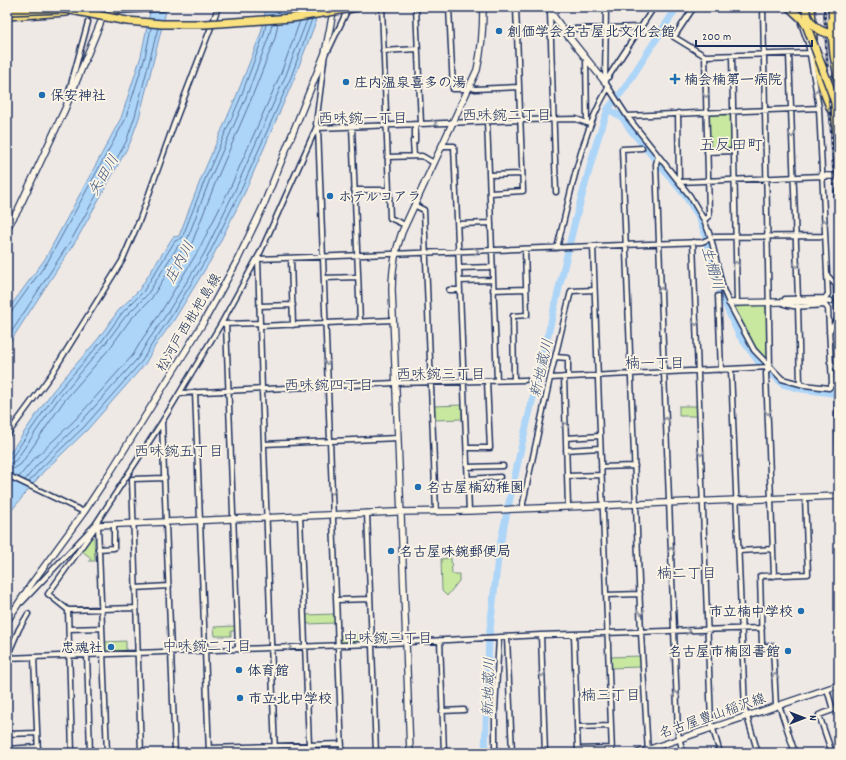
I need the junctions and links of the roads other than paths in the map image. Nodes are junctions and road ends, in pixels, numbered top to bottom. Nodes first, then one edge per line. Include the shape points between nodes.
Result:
1 (43, 7) edge
2 (62, 7) edge
3 (163, 7) edge
4 (218, 7) edge
5 (334, 7) edge
6 (350, 7) edge
7 (359, 7) edge
8 (382, 7) edge
9 (416, 7) edge
10 (449, 7) edge
11 (483, 7) edge
12 (516, 7) edge
13 (606, 7) edge
14 (654, 7) edge
15 (694, 7) edge
16 (763, 7) edge
17 (785, 7) edge
18 (789, 7) edge
19 (805, 7) edge
20 (811, 7) edge
21 (832, 7) edge
22 (7, 10) edge
23 (106, 10) junction
24 (548, 10) edge
25 (7, 16) edge
26 (88, 22) tunnel mouth
27 (640, 27) junction
28 (606, 28) junction
29 (565, 32) junction
30 (839, 34) edge
31 (417, 49) junction
32 (383, 51) junction
33 (810, 53) junction
34 (325, 54) junction
35 (789, 54) junction
36 (764, 55) junction
37 (705, 56) junction
38 (732, 56) junction
39 (586, 58) junction
40 (839, 77) edge
41 (605, 82) junction
42 (839, 83) edge
43 (519, 87) junction
44 (470, 88) junction
45 (608, 88) junction
46 (819, 108) junction
47 (64, 109) junction
48 (792, 109) junction
49 (733, 110) junction
50 (766, 110) junction
51 (706, 112) junction
52 (678, 113) junction
53 (628, 116) junction
54 (554, 119) junction
55 (520, 120) junction
56 (487, 121) junction
57 (454, 123) junction
58 (838, 123) edge
59 (415, 124) junction
60 (421, 124) junction
61 (588, 124) junction
62 (386, 125) junction
63 (352, 126) junction
64 (318, 127) junction
65 (839, 136) edge
66 (442, 146) junction
67 (642, 148) dead end
68 (733, 151) junction
69 (707, 152) junction
70 (414, 156) junction
71 (387, 157) junction
72 (658, 157) junction
73 (434, 163) junction
74 (839, 172) edge
75 (522, 174) junction
76 (489, 175) junction
77 (822, 176) junction
78 (839, 176) edge
79 (794, 177) junction
80 (767, 178) junction
81 (734, 179) junction
82 (708, 180) junction
83 (679, 182) junction
84 (354, 190) junction
85 (389, 190) junction
86 (556, 192) dead end
87 (490, 193) junction
88 (414, 205) junction
89 (704, 220) junction
90 (491, 223) junction
91 (458, 224) junction
92 (405, 225) junction
93 (7, 228) edge
94 (736, 236) junction
95 (768, 236) junction
96 (796, 236) junction
97 (825, 236) junction
98 (708, 240) junction
99 (693, 242) junction
100 (659, 243) junction
101 (626, 245) junction
102 (593, 246) junction
103 (557, 248) junction
104 (525, 249) junction
105 (492, 250) junction
106 (459, 251) junction
107 (425, 252) junction
108 (395, 254) junction
109 (357, 255) junction
110 (323, 257) junction
111 (257, 259) junction
112 (291, 259) junction
113 (493, 267) junction
114 (459, 268) junction
115 (827, 275) junction
116 (358, 277) junction
117 (324, 278) junction
118 (493, 280) junction
119 (460, 281) junction
120 (526, 289) junction
121 (449, 290) dead end
122 (460, 290) junction
123 (493, 290) junction
124 (594, 290) junction
125 (718, 296) dead end
126 (798, 299) junction
127 (771, 302) junction
128 (781, 302) junction
129 (830, 302) dead end
130 (729, 303) junction
131 (737, 303) junction
132 (293, 305) junction
133 (259, 306) junction
134 (798, 306) junction
135 (393, 320) junction
136 (360, 322) junction
137 (326, 323) junction
138 (223, 324) junction
139 (260, 324) junction
140 (293, 325) junction
141 (829, 332) junction
142 (555, 358) junction
143 (830, 362) junction
144 (769, 368) junction
145 (721, 370) junction
146 (731, 370) junction
147 (839, 370) edge
148 (698, 371) junction
149 (664, 373) junction
150 (631, 374) junction
151 (598, 376) junction
152 (566, 377) junction
153 (550, 378) junction
154 (514, 380) junction
155 (525, 380) dead end
156 (464, 381) junction
157 (487, 381) junction
158 (497, 381) junction
159 (430, 382) junction
160 (395, 383) junction
161 (800, 384) junction
162 (328, 386) junction
163 (262, 390) junction
164 (228, 391) junction
165 (194, 392) junction
166 (181, 393) junction
167 (837, 396) dead end
168 (162, 422) junction
169 (7, 435) edge
170 (600, 436) junction
171 (398, 438) junction
172 (566, 438) junction
173 (330, 441) junction
174 (838, 442) edge
175 (264, 444) junction
176 (467, 448) junction
177 (600, 448) junction
178 (566, 450) junction
179 (503, 466) dead end
180 (635, 466) junction
181 (467, 467) junction
182 (601, 467) junction
183 (839, 469) edge
184 (7, 475) edge
185 (601, 475) junction
186 (567, 476) junction
187 (500, 477) dead end
188 (165, 478) junction
189 (468, 478) junction
190 (839, 496) edge
191 (805, 498) junction
192 (771, 499) junction
193 (737, 500) junction
194 (703, 502) junction
195 (637, 503) junction
196 (669, 503) junction
197 (568, 506) junction
198 (602, 506) junction
199 (520, 508) junction
200 (469, 511) junction
201 (84, 512) junction
202 (436, 512) junction
203 (367, 513) junction
204 (401, 513) junction
205 (333, 515) junction
206 (300, 516) junction
207 (267, 517) junction
208 (233, 519) junction
209 (200, 520) junction
210 (166, 522) junction
211 (134, 523) junction
212 (114, 524) junction
213 (96, 525) junction
214 (98, 549) junction
215 (773, 549) junction
216 (739, 551) junction
217 (774, 576) junction
218 (169, 586) junction
219 (135, 588) junction
220 (640, 594) junction
221 (606, 595) junction
222 (370, 599) junction
223 (337, 600) junction
224 (20, 601) junction
225 (136, 608) junction
226 (101, 609) junction
227 (68, 610) junction
228 (28, 614) dead end
229 (7, 621) edge
230 (102, 628) junction
231 (762, 628) junction
232 (69, 629) junction
233 (742, 629) junction
234 (708, 630) junction
235 (674, 632) junction
236 (641, 633) junction
237 (574, 634) junction
238 (607, 634) junction
239 (541, 635) junction
240 (507, 637) junction
241 (499, 638) junction
242 (440, 640) junction
243 (404, 642) junction
244 (371, 644) junction
245 (338, 645) junction
246 (305, 646) junction
247 (271, 647) junction
248 (238, 648) junction
249 (205, 650) junction
250 (171, 651) junction
251 (138, 652) junction
252 (87, 654) junction
253 (103, 654) junction
254 (68, 655) junction
255 (7, 657) edge
256 (34, 657) junction
257 (839, 685) edge
258 (826, 689) junction
259 (778, 706) junction
260 (464, 710) dead end
261 (442, 711) junction
262 (746, 717) junction
263 (712, 725) junction
264 (611, 726) junction
265 (577, 727) junction
266 (37, 732) junction
267 (7, 734) edge
268 (678, 736) junction
269 (342, 744) junction
270 (309, 745) junction
271 (275, 746) junction
272 (38, 747) junction
273 (242, 747) junction
274 (612, 748) junction
275 (7, 749) edge
276 (209, 751) edge
277 (578, 751) edge
278 (647, 751) edge
279 (38, 753) edge
280 (72, 753) edge
281 (90, 753) edge
282 (107, 753) edge
283 (141, 753) edge
284 (175, 753) edge
285 (242, 753) edge
286 (275, 753) edge
287 (342, 753) edge
288 (376, 753) edge
289 (410, 753) edge
290 (444, 753) edge
291 (495, 753) edge
292 (512, 753) edge
293 (545, 753) edge
294 (612, 753) edge
295 (638, 753) edge
296 (683, 753) edge
297 (720, 753) edge
298 (758, 753) edge
299 (795, 753) edge
300 (832, 753) edge

1 - 22 highway, bridge
2 - 5 highway, bridge via 128,18 169,20 265,16
3 - 23 highway
4 - 169 street via 122,261 51,375
5 - 34 street, 松河戸西枇杷島線
6 - 34 street
7 - 22 highway, bridge via 292,18 205,24 133,21 66,9
8 - 32 street
9 - 31 street
10 - 44 street via 453,89
11 - 44 street via 481,53
12 - 43 street
13 - 28 street
14 - 27 street
15 - 37 street via 674,37
16 - 36 street
17 - 33 street via 800,22
18 - 74 highway, bridge via 807,27 833,96
19 - 30 highway, bridge via 809,20 819,30 832,35
20 - 58 highway via 819,76
21 - 40 highway, bridge
21 - 42 highway, bridge via 834,55
21 - 58 highway
23 - 25 highway
23 - 47 street
24 - 29 street
24 - 54 street
26 - 47 street
27 - 28 street
27 - 41 street
28 - 29 street via 572,29
28 - 41 street
29 - 39 street
31 - 32 street
31 - 60 street
32 - 62 street
33 - 35 street
46 -> 33 street
34 - 64 street via 316,124
34 - 201 street, 松河戸西枇杷島線 via 262,209 236,263 184,354
35 - 36 street
35 - 48 street
36 - 38 street
36 - 50 street
37 - 38 street
37 -> 51 street
38 - 49 street
39 - 41 street
39 - 61 street
41 - 45 street
43 - 44 street
43 - 55 street
44 - 57 street
45 - 53 street
45 - 61 street
46 - 48 street
46 - 77 street
47 - 93 street via 18,210
48 - 50 street
48 -> 79 street
49 - 50 street
49 - 51 street
49 - 68 street
50 - 80 street
51 - 52 street
51 - 69 street
52 - 53 street
52 - 83 street
53 - 72 street
54 - 55 street
54 - 61 street via 576,119
54 - 86 street
55 - 56 street
55 - 75 street
56 - 57 street
56 - 76 street
60 -> 57 street
57 - 66 street
58 - 65 highway
59 - 60 street
59 - 62 street
59 - 70 street
61 - 103 street
62 - 63 street
62 - 71 street
63 - 64 street
63 - 84 street
64 - 110 street
64 - 111 street
66 - 73 street
66 - 91 street via 454,146
67 - 101 street via 622,149
68 - 69 street
68 - 81 street
69 - 82 street
70 - 71 street
70 - 73 street via 422,156
71 - 85 street
72 - 83 street
72 - 100 street via 656,164
73 - 88 street
75 - 76 street
75 - 87 street via 523,191
76 - 87 street
77 - 78 street
77 - 79 street
97 -> 77 street
79 - 80 street
79 - 96 street
80 - 81 street
80 - 95 street
81 - 82 street
81 - 94 street
82 - 83 street
82 - 89 street via 709,216
83 - 89 street
84 - 85 street
84 - 109 street
85 - 92 street via 390,218
87 - 90 street
88 - 92 street
88 - 107 street via 424,210
89 - 98 street
90 - 91 street
90 - 105 street
91 - 106 street
92 - 108 street
94 - 95 street
94 - 98 street via 714,237
131 -> 94 street
95 - 96 street
95 - 127 street
96 - 97 street
96 -> 126 street
97 - 115 street
98 - 99 street
98 - 130 street
99 - 100 street
99 -> 148 street
100 - 101 street
149 -> 100 street
101 - 102 street
101 - 150 street
102 - 103 street
102 - 124 street
103 - 104 street
104 - 105 street
104 - 120 street
106 -> 105 street
105 - 113 street
106 - 107 street
106 - 114 street
107 - 108 street
107 - 159 street
108 - 109 street
108 - 135 street via 392,280
109 - 110 street
109 - 116 street
110 - 112 street
110 - 117 street
111 - 112 street
111 - 133 street
111 - 138 street
112 - 132 street
113 - 114 street
113 - 118 street
114 - 119 street
115 - 126 street via 828,294 825,298
115 - 141 street via 836,285 838,318
116 - 117 street
116 - 136 street
117 - 137 street
118 - 119 street
118 - 123 street
119 - 122 street
120 - 123 street
120 - 154 street via 527,315 513,316
121 - 122 street
122 - 156 street
123 - 158 street
124 - 142 street via 571,291
124 - 151 street
125 - 145 street
126 - 127 street
127 - 128 street
127 - 131 street
127 - 144 street
128 - 129 street
128 - 134 street via 784,305
130 - 131 street
130 - 144 street via 754,350
132 - 133 street
132 - 140 street
133 - 139 street
134 - 141 street via 825,305 828,309
134 - 161 street
135 - 136 street
135 - 160 street
136 - 137 street
137 - 140 street
137 -> 162 street
138 - 139 street
138 - 164 street
138 - 166 street
139 - 140 street
139 - 163 street
141 - 143 street
142 - 152 street via 568,358
142 - 153 street
143 - 147 street
143 - 161 street via 832,384 828,389
144 - 146 street
144 - 161 street via 782,379
144 -> 192 street via 766,373
145 - 146 street
145 - 148 street
146 - 193 street
148 - 149 street
148 -> 194 street
149 - 150 street
196 -> 149 street
150 - 151 street
150 - 180 street
151 - 152 street
151 - 170 street
152 - 153 street
172 -> 152 street
153 - 199 street
154 - 155 street
154 - 158 street
156 - 157 street
156 - 159 street
156 - 176 street
157 - 158 street
157 - 176 street via 490,448
159 - 160 street
159 - 202 street
160 - 162 street
160 - 171 street
162 - 163 street
162 - 173 street
163 - 164 street
163 - 175 street
164 - 165 street
164 - 208 street
165 - 166 street
165 - 209 street
166 - 168 street
167 - 174 street
168 - 188 street
168 - 213 street
170 - 172 street
170 - 177 street
171 - 173 street
171 - 204 street
172 - 178 street
173 - 175 street
173 -> 205 street
174 - 183 street
175 - 207 street
176 - 181 street
177 - 178 street
177 - 182 street
178 - 186 street
179 - 181 street
180 - 182 street
180 - 195 street
181 - 189 street
182 - 185 street
184 - 201 street
185 - 186 street
185 - 198 street
186 - 197 street
187 - 189 street
188 - 210 street
188 - 211 street via 132,478
189 - 200 street
190 - 191 street
191 - 192 street
191 - 217 street via 808,574
192 - 193 street
192 - 215 street
193 - 194 street
193 - 216 street
194 - 196 street
194 - 234 street
195 - 196 street
195 - 198 street
195 - 220 street
235 -> 196 street
197 - 198 street
197 - 199 street
198 - 221 street
199 - 200 street
200 - 202 street
201 - 224 street, 松河戸西枇杷島線
202 - 204 street
203 - 204 street
203 - 205 street
203 - 222 street
204 - 243 street
205 - 206 street
205 - 223 street
206 - 207 street
206 - 246 street
207 - 208 street
207 - 247 street
208 - 209 street
208 - 248 street
209 - 210 street
209 - 249 street
210 - 211 street
210 - 218 street
211 - 212 street
211 - 219 street
212 - 213 street
212 - 214 street via 114,548
213 - 214 street
213 - 224 street via 22,602
213 - 227 street via 48,594
214 - 226 street
215 - 216 street
215 - 217 street
216 - 233 street
217 - 231 street via 760,576
218 - 219 street
218 - 250 street
219 - 225 street
220 - 221 street
220 -> 236 street
221 - 238 street
222 - 223 street
222 - 244 street
223 - 245 street
224 - 229 street, 松河戸西枇杷島線
225 - 226 street
225 - 251 street
226 - 227 street
226 - 230 street
227 - 232 street
228 - 255 street
230 - 232 street
230 - 253 street
231 - 233 street
259 -> 231 street via 774,646 762,646
232 - 254 street
233 - 234 street
233 - 262 street
235 -> 234 street
234 - 263 street
235 - 236 street
268 -> 235 street
236 - 238 street
236 - 278 street
237 - 238 street
237 - 239 street
237 - 265 street
238 - 264 street
239 - 240 street
239 -> 293 street
240 - 241 street
240 - 292 street
241 - 242 street
241 - 291 street
242 - 243 street
242 - 261 street
243 - 244 street
243 - 289 street
244 - 245 street
244 - 288 street
245 - 246 street
245 - 269 street
247 -> 246 street
246 - 270 street
247 - 248 street
247 - 271 street
248 - 249 street
249 - 250 street
249 - 276 street
250 - 251 street
250 - 284 street
251 - 253 street
251 - 283 street
252 - 253 street
252 - 254 street
252 - 281 street
253 - 282 street
254 - 256 street
254 - 280 street
255 - 256 street
256 - 266 street
257 - 258 street, 名古屋豊山稲沢線
258 - 259 street, 名古屋豊山稲沢線
258 - 300 street via 833,710 819,716
259 - 262 street, 名古屋豊山稲沢線
259 - 299 street
260 - 261 street
261 - 290 street
262 - 263 street, 名古屋豊山稲沢線
262 - 298 street
263 - 268 street, 名古屋豊山稲沢線
263 - 297 street
264 - 265 street
264 - 274 street
265 - 277 street
266 - 267 street
266 - 272 street
268 - 278 street, 名古屋豊山稲沢線
268 - 296 street
269 - 270 street
269 - 287 street
270 - 271 street
271 - 273 street
271 - 286 street
272 - 275 street
272 - 279 street
273 - 276 street
273 - 285 street
274 - 277 street
274 - 294 street
278 - 295 street, 名古屋豊山稲沢線

